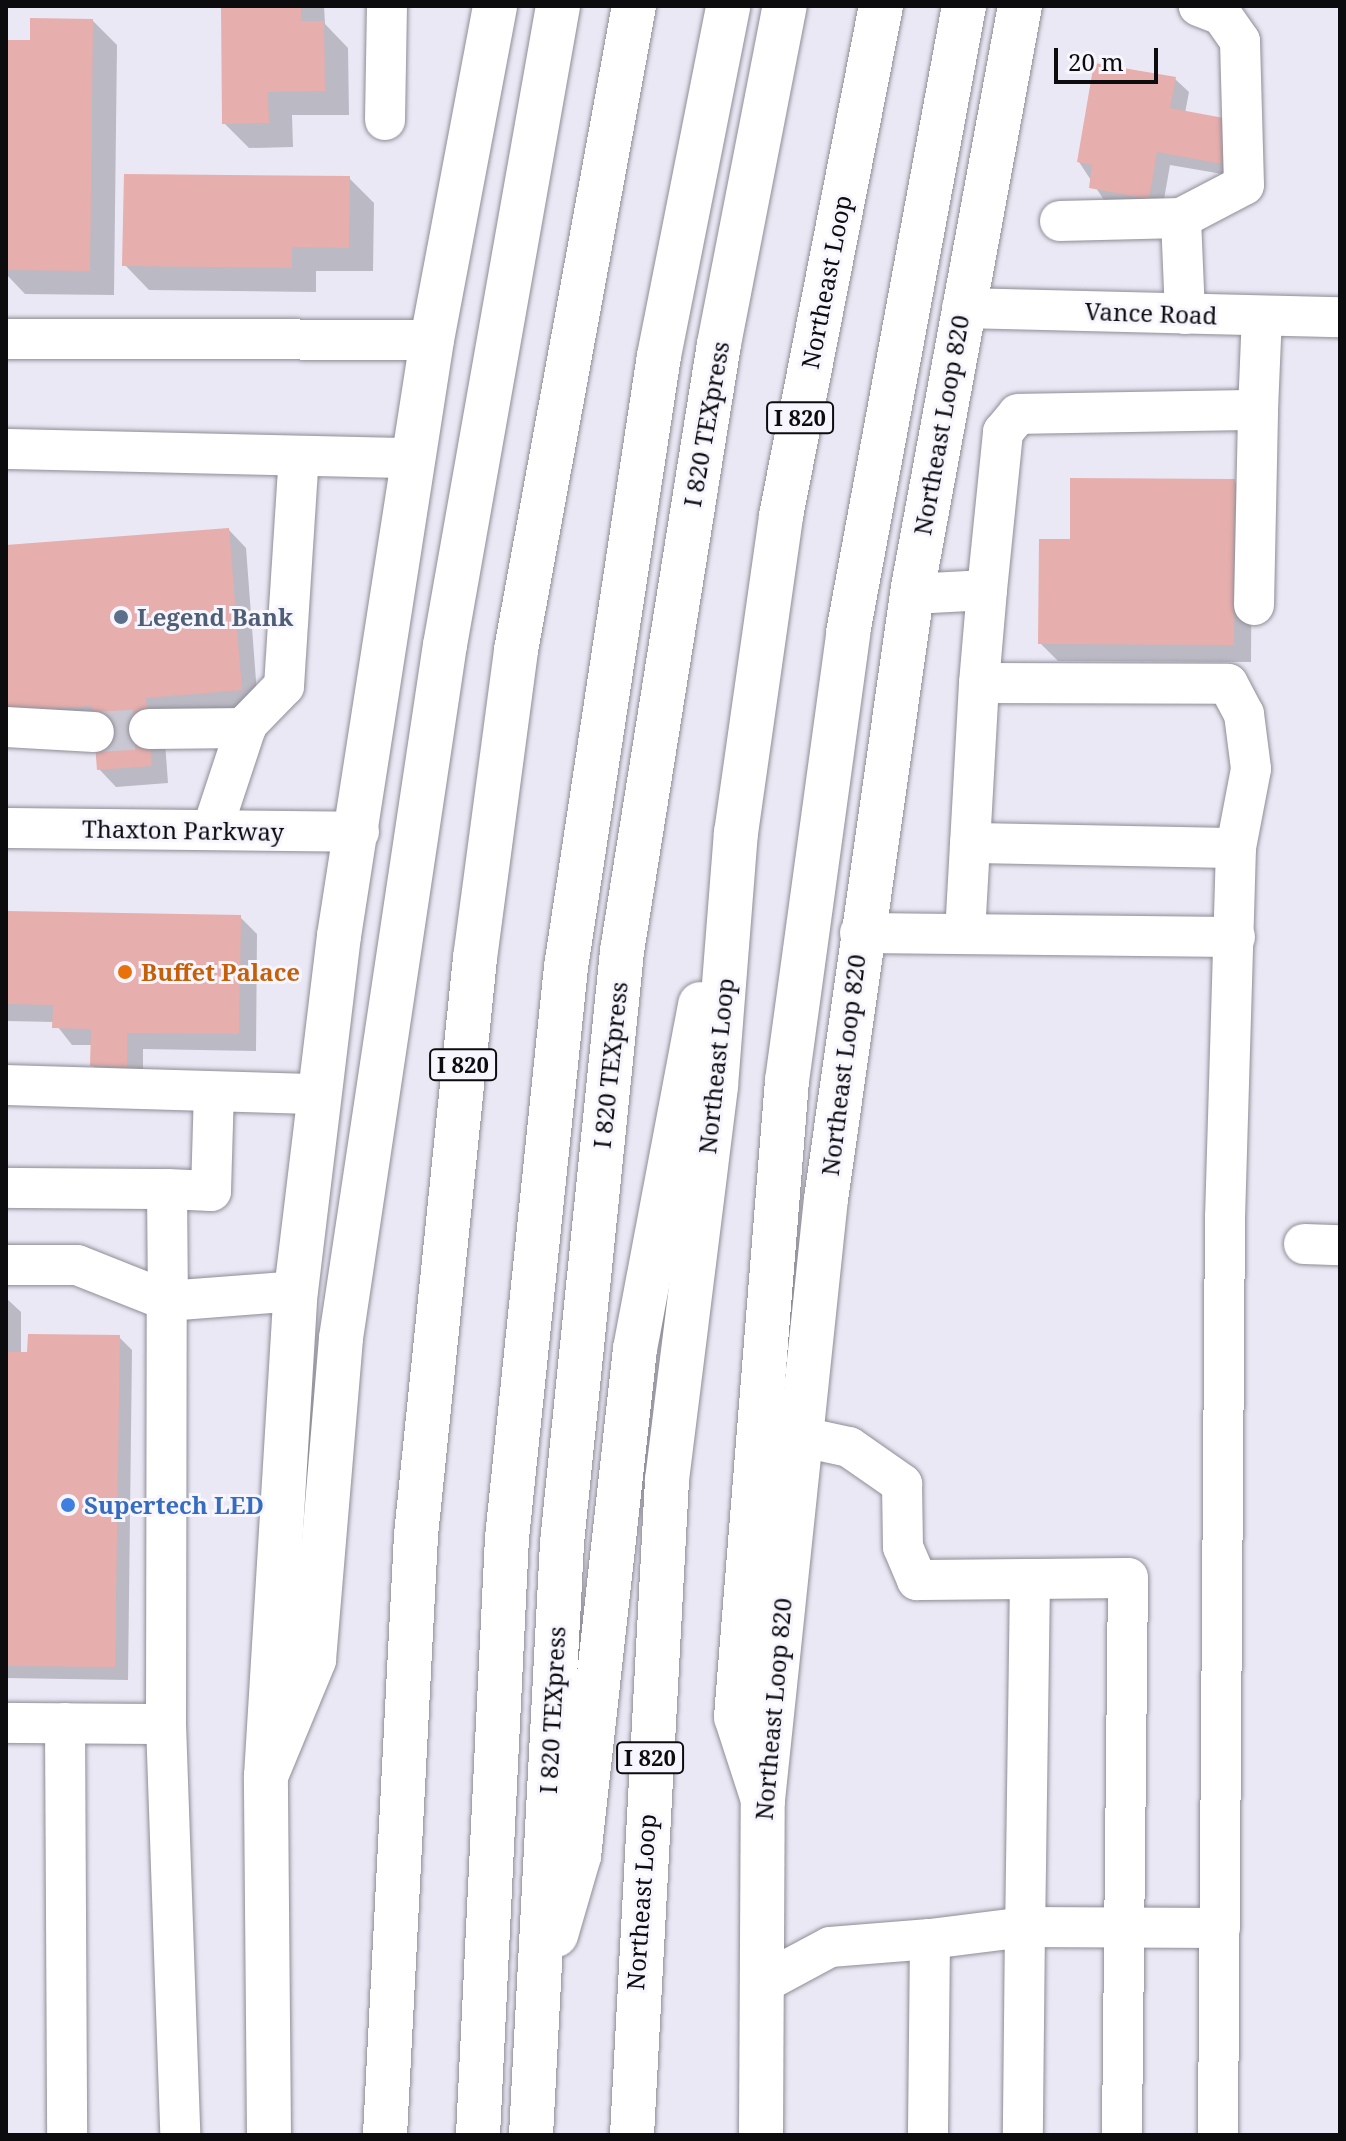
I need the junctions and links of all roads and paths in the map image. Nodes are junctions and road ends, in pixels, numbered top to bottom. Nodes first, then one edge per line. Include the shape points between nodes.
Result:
1 (387, 6) edge
2 (495, 6) edge
3 (558, 6) edge
4 (634, 6) edge
5 (728, 6) edge
6 (785, 6) edge
7 (881, 6) edge
8 (964, 6) edge
9 (1020, 6) edge
10 (1199, 6) edge
11 (385, 120) dead end
12 (1181, 218) junction
13 (1060, 221) dead end
14 (962, 308) junction
15 (1185, 314) junction
16 (1262, 316) junction
17 (1340, 317) edge
18 (6, 339) edge
19 (432, 340) junction
20 (1258, 410) junction
21 (6, 449) edge
22 (299, 456) junction
23 (415, 458) junction
24 (987, 590) junction
25 (912, 594) junction
26 (1254, 605) dead end
27 (979, 683) junction
28 (6, 727) edge
29 (246, 728) junction
30 (149, 729) tunnel mouth
31 (94, 732) tunnel mouth
32 (6, 828) edge
33 (212, 830) junction
34 (359, 832) junction
35 (736, 833) junction
36 (970, 843) junction
37 (1236, 848) junction
38 (860, 933) junction
39 (965, 934) junction
40 (1235, 937) junction
41 (6, 1085) edge
42 (214, 1092) junction
43 (317, 1094) junction
44 (6, 1188) edge
45 (167, 1189) junction
46 (6, 1265) edge
47 (296, 1291) junction
48 (168, 1301) junction
49 (798, 1436) junction
50 (1030, 1579) junction
51 (6, 1723) edge
52 (65, 1723) junction
53 (166, 1724) junction
54 (266, 1776) junction
55 (763, 1800) junction
56 (1025, 1927) junction
57 (1220, 1928) junction
58 (1125, 1929) junction
59 (930, 1939) junction
60 (761, 1984) junction
61 (534, 2011) junction
62 (67, 2135) edge
63 (180, 2135) edge
64 (269, 2135) edge
65 (385, 2135) edge
66 (478, 2135) edge
67 (531, 2135) edge
68 (632, 2135) edge
69 (761, 2135) edge
70 (928, 2135) edge
71 (1023, 2135) edge
72 (1122, 2135) edge
73 (1218, 2135) edge

1 - 11 street
2 - 19 main road
3 - 54 main road via 445,645 341,1338 314,1660
4 - 65 main road, I 820 via 519,635 475,958 416,1535
5 - 66 main road via 656,371 566,967 507,1538
6 - 61 main road, I 820 TEXpress via 716,359 622,951 562,1543
7 - 35 main road, Northeast Loop / I 820 via 781,516
8 - 55 main road via 848,633 787,1081 736,1717
9 - 14 main road, Northeast Loop 820
10 - 12 street via 1222,15 1240,41 1244,185
12 - 13 street
12 - 15 street
14 - 15 street, Vance Road
14 - 25 main road, Northeast Loop 820
15 - 16 street, Vance Road
16 - 17 street, Vance Road
16 - 20 street
18 - 19 street
19 - 23 main road
20 - 24 street via 1018,414 1003,432
20 - 26 street
21 - 22 street
22 - 23 street
22 - 29 street via 284,686
23 - 34 main road
24 - 25 street
24 - 27 street
25 - 38 main road, Northeast Loop 820
27 - 36 street
27 - 37 street via 1228,684 1244,714 1251,769
28 - 31 street
29 - 30 street
29 - 33 street
32 - 33 street, Thaxton Parkway
33 - 34 street, Thaxton Parkway
34 - 43 main road
35 - 61 main road via 635,1349 579,1856
35 - 68 main road, Northeast Loop / I 820 via 716,1086 667,1480
36 - 37 street
36 - 39 street
37 - 40 street
38 - 39 street
38 - 49 main road, Northeast Loop 820
39 - 40 street
40 - 57 street via 1225,1217
41 - 42 street
42 - 43 street
42 - 45 street via 211,1191
43 - 47 main road
44 - 45 street
45 - 48 street
46 - 48 street via 77,1265
47 - 48 street
47 - 54 main road
48 - 53 street
49 - 50 street via 849,1447 902,1484 903,1547 917,1580
49 - 55 main road, Northeast Loop 820
50 - 56 street
50 - 58 street via 1128,1578
51 - 52 street
52 - 53 street
52 - 62 street
53 - 63 street
54 - 64 main road
55 - 60 main road, Northeast Loop 820
56 - 58 street
56 - 59 street
56 - 71 street
57 - 58 street
57 - 73 street
58 - 72 street
59 - 60 street via 830,1947
59 - 70 street
60 - 69 main road, Northeast Loop 820
61 - 67 main road, I 820 TEXpress

